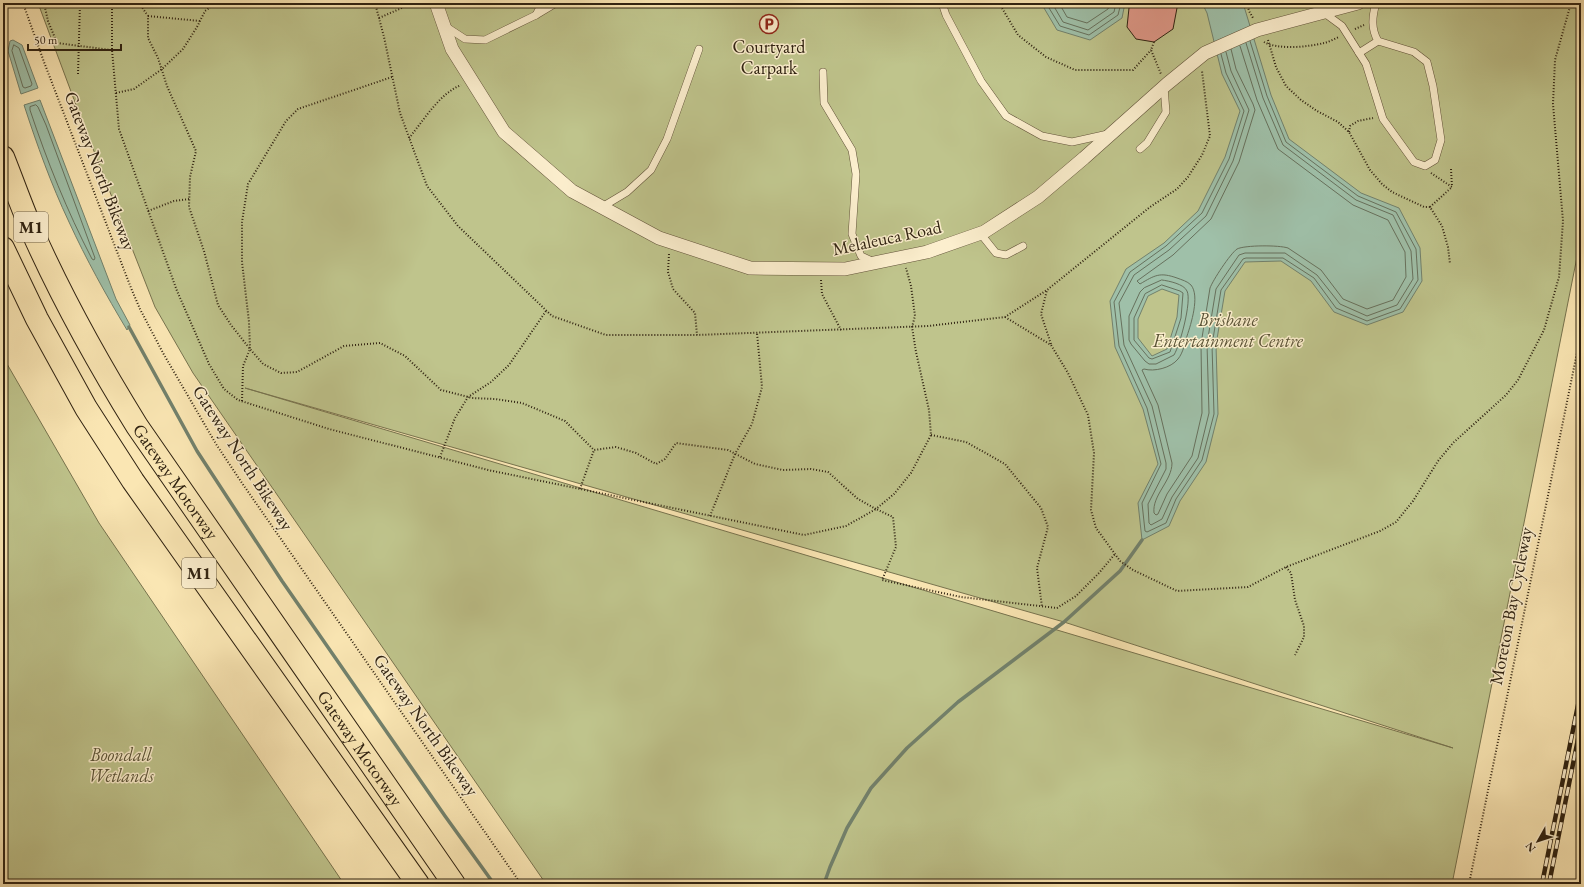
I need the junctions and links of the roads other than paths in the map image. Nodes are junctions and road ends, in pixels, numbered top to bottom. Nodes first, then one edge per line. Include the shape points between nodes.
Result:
1 (436, 3) edge
2 (542, 3) edge
3 (556, 3) edge
4 (942, 3) edge
5 (1358, 3) edge
6 (1376, 3) edge
7 (1323, 12) junction
8 (536, 15) junction
9 (444, 26) junction
10 (1378, 41) junction
11 (699, 49) dead end
12 (1359, 53) junction
13 (822, 72) dead end
14 (1165, 85) junction
15 (1112, 133) junction
16 (1140, 149) dead end
17 (3, 157) edge
18 (602, 208) junction
19 (980, 233) junction
20 (1023, 246) dead end
21 (3, 248) edge
22 (876, 263) junction
23 (418, 884) edge
24 (454, 884) edge

1 - 9 street, Melaleuca Road
2 - 8 lane
3 - 8 lane
4 - 15 lane via 981,82 1006,116 1042,136 1072,142
5 - 7 street
6 - 10 lane via 1372,16 1374,33
7 - 12 lane via 1342,26
7 - 14 street, Melaleuca Road via 1259,31 1205,53
8 - 9 lane via 485,40 465,39
9 - 18 street, Melaleuca Road via 452,49 504,132 572,191
10 - 12 lane
10 - 12 lane via 1414,52 1427,62 1441,140 1435,160 1425,166 1414,162 1382,116 1366,64
11 - 18 lane via 667,139 651,170 627,192
13 - 22 lane via 824,102 852,150 856,174 852,234 861,256
14 - 15 street, Melaleuca Road
14 - 16 lane via 1166,112 1147,143
15 - 19 street, Melaleuca Road via 1038,196
17 - 24 highway, Gateway Motorway / M1 via 62,295 98,363 136,426
18 - 22 street, Melaleuca Road via 659,238 750,268 845,269
19 - 20 lane via 996,253 1006,255
19 - 22 street, Melaleuca Road via 927,252
21 - 23 highway, Gateway Motorway / M1 via 37,319 86,408 132,481

